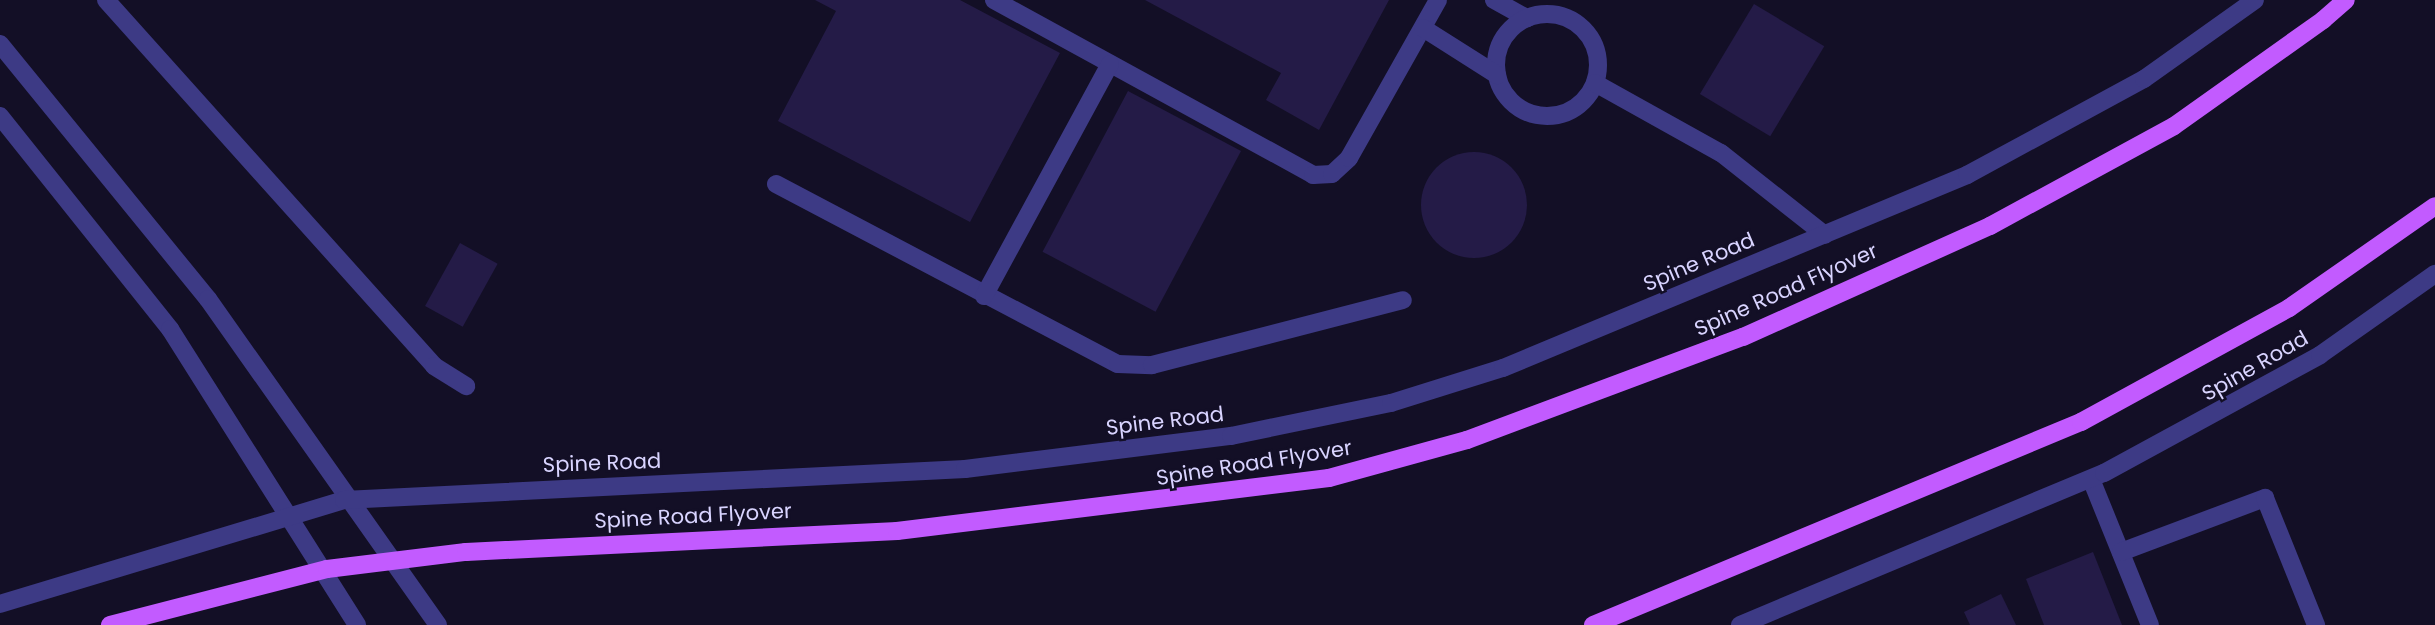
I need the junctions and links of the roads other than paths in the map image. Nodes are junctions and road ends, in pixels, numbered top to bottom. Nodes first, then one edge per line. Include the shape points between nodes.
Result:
1 (106, 0) edge
2 (994, 0) edge
3 (1438, 0) edge
4 (1494, 0) edge
5 (2255, 0) edge
6 (2346, 0) edge
7 (1527, 18) junction
8 (1423, 28) junction
9 (0, 44) edge
10 (1110, 64) junction
11 (1497, 75) junction
12 (1595, 83) junction
13 (0, 116) edge
14 (776, 184) dead end
15 (2435, 206) edge
16 (1825, 235) junction
17 (2435, 274) edge
18 (984, 296) junction
19 (1403, 300) dead end
20 (466, 386) dead end
21 (2091, 478) junction
22 (350, 499) junction
23 (291, 514) junction
24 (2121, 552) junction
25 (0, 604) edge
26 (110, 625) edge
27 (357, 625) edge
28 (438, 625) edge
29 (1593, 625) edge
30 (1740, 625) edge
31 (2150, 625) edge
32 (2316, 625) edge

1 - 20 street via 434,366
2 - 10 street
3 - 8 street
4 - 7 street
5 - 16 street, Spine Road via 2144,79 2063,125 1967,175
6 - 26 main road, Spine Road Flyover, bridge via 2174,126 1990,226 1743,337 1478,436 1329,478 971,525 438,556 327,569
7 - 11 street via 1502,42
7 - 12 street via 1561,16 1589,35 1596,50
8 - 10 street via 1349,158 1332,174 1313,175
8 - 11 street
9 - 22 street via 208,299
10 - 18 street
11 - 12 street via 1513,103 1542,116 1574,108
12 - 16 street via 1721,153
13 - 23 street via 170,329
14 - 18 street
15 - 29 main road via 2289,308 2081,422
16 - 22 street, Spine Road via 1503,368 1318,423 895,475
17 - 21 street, Spine Road via 2320,355
18 - 19 street via 1097,357 1152,365
21 - 24 street
21 - 30 street, Spine Road
22 - 23 street, Spine Road
22 - 28 street
23 - 25 street, Spine Road
23 - 27 street
24 - 31 street
24 - 32 street via 2265,498

